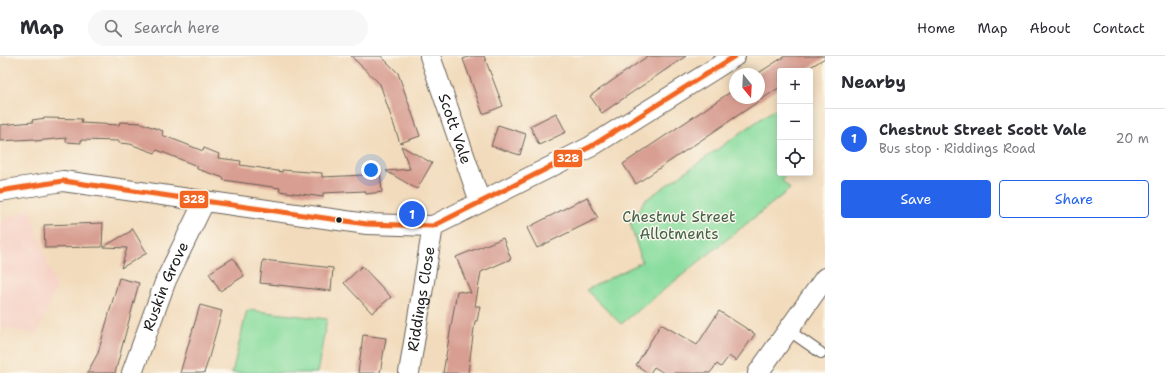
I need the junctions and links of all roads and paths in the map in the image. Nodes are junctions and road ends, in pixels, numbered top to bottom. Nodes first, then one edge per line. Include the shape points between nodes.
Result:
1 (430, 56) edge
2 (735, 56) edge
3 (0, 192) edge
4 (204, 202) junction
5 (480, 202) junction
6 (433, 226) junction
7 (824, 280) edge
8 (788, 330) junction
9 (821, 353) dead end
10 (132, 373) edge
11 (409, 373) edge
12 (758, 373) edge

1 - 5 street, Scott Vale
2 - 5 street via 590,147
3 - 4 street via 63,181
4 - 6 street via 367,224
4 - 10 street, Ruskin Grove via 166,280
5 - 6 street
6 - 11 street, Riddings Close
7 - 8 street
8 - 9 lane
8 - 12 street

